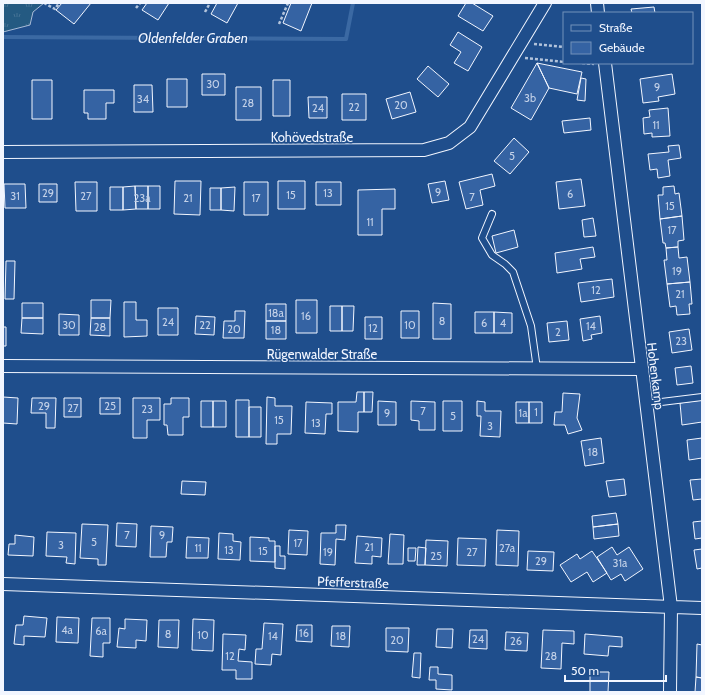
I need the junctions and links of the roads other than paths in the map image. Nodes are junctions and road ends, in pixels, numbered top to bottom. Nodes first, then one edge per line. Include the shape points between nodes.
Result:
1 (545, 3) edge
2 (605, 64) edge
3 (3, 152) edge
4 (492, 214) dead end
5 (3, 366) edge
6 (537, 369) junction
7 (641, 369) junction
8 (702, 397) edge
9 (645, 404) junction
10 (3, 584) edge
11 (671, 607) junction
12 (702, 608) edge
13 (670, 692) edge

1 - 3 street, Kohövedstraße via 470,127 449,143 424,150
2 - 7 street, Hohenkamp
4 - 6 lane via 482,238 492,255 513,272 531,326
5 - 6 street, Rügenwalder Straße
6 - 7 street, Rügenwalder Straße
7 - 9 street, Hohenkamp
8 - 9 lane
9 - 11 street, Hohenkamp
10 - 11 street, Pfefferstraße
11 - 12 street, Pfefferstraße
11 - 13 street, Hohenkamp

